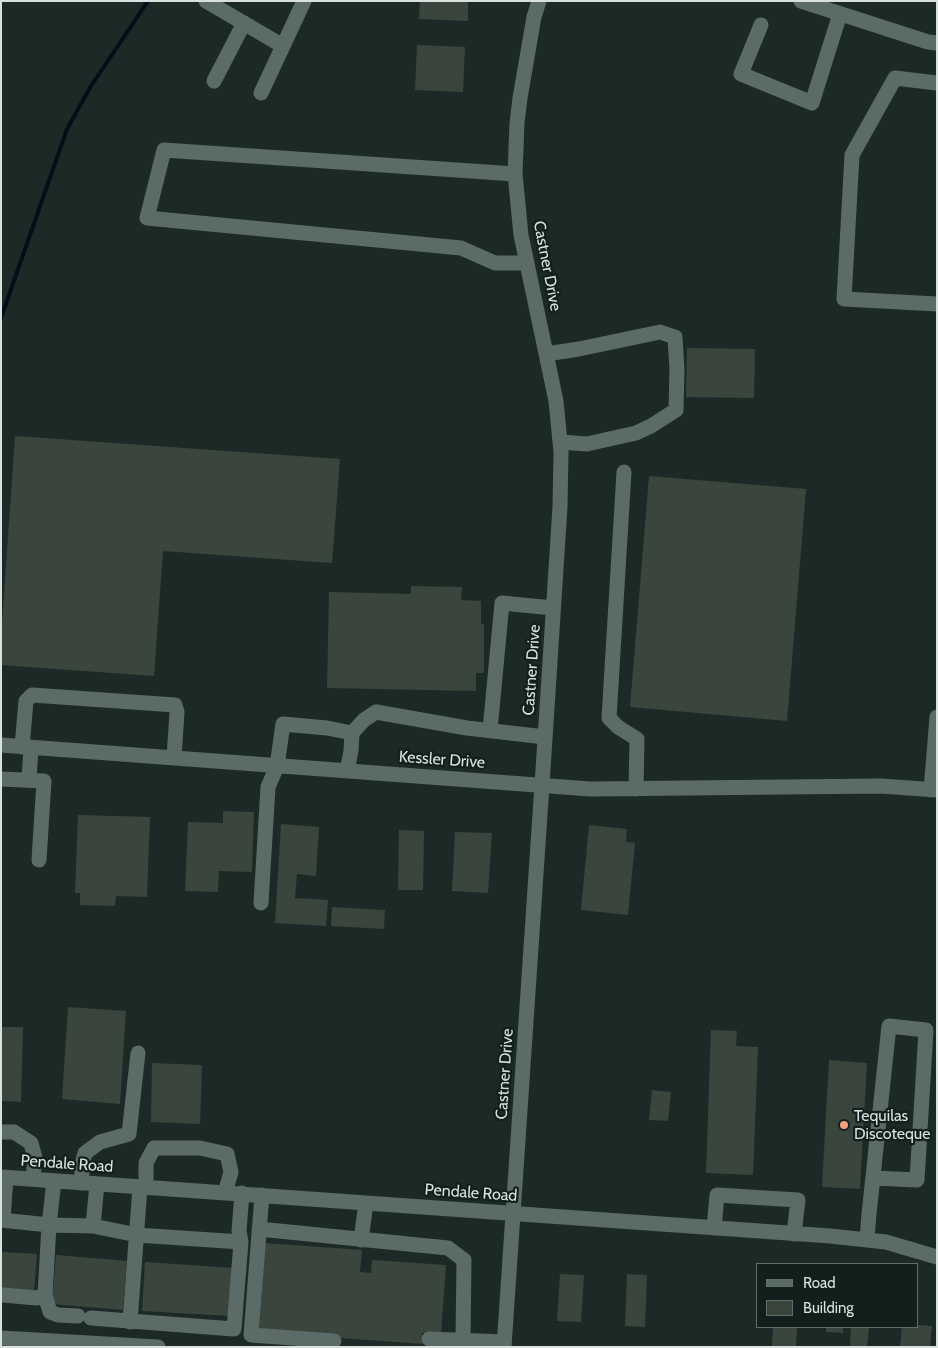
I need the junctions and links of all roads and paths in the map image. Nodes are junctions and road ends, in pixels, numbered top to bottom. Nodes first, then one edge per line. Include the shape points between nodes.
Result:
1 (206, 1) edge
2 (304, 1) edge
3 (539, 1) edge
4 (801, 1) edge
5 (840, 14) junction
6 (244, 23) junction
7 (761, 25) dead end
8 (937, 43) edge
9 (283, 46) junction
10 (214, 82) dead end
11 (937, 83) edge
12 (261, 93) dead end
13 (515, 174) junction
14 (526, 263) junction
15 (937, 304) edge
16 (546, 354) junction
17 (560, 442) junction
18 (624, 472) dead end
19 (553, 608) junction
20 (937, 717) edge
21 (490, 730) junction
22 (352, 733) junction
23 (545, 737) junction
24 (1, 745) edge
25 (26, 747) junction
26 (174, 758) junction
27 (277, 766) junction
28 (347, 771) junction
29 (1, 779) edge
30 (28, 780) junction
31 (542, 786) junction
32 (636, 788) junction
33 (934, 790) edge
34 (39, 860) dead end
35 (261, 903) dead end
36 (138, 1053) dead end
37 (1, 1132) edge
38 (4, 1177) edge
39 (873, 1178) junction
40 (32, 1179) junction
41 (54, 1180) junction
42 (81, 1183) junction
43 (97, 1184) junction
44 (143, 1187) junction
45 (225, 1193) junction
46 (242, 1193) junction
47 (262, 1195) junction
48 (366, 1203) junction
49 (513, 1213) junction
50 (2, 1220) edge
51 (49, 1225) junction
52 (93, 1226) junction
53 (714, 1228) junction
54 (260, 1229) junction
55 (794, 1234) junction
56 (137, 1236) junction
57 (362, 1240) junction
58 (867, 1240) junction
59 (241, 1242) junction
60 (937, 1257) edge
61 (3, 1295) dead end
62 (45, 1295) junction
63 (130, 1322) junction
64 (1, 1338) edge
65 (429, 1339) dead end
66 (463, 1339) junction
67 (334, 1341) dead end
68 (504, 1344) edge
69 (158, 1347) edge

1 - 6 street
2 - 9 street
3 - 13 street, Castner Drive via 520,98
4 - 5 street
5 - 7 street via 812,103 741,74
5 - 8 street
6 - 9 street
6 - 10 street
9 - 12 street
11 - 15 street via 895,78 852,155 844,299
13 - 14 street, Castner Drive
13 - 14 street via 164,150 147,218 461,248 495,263
14 - 16 street, Castner Drive
16 - 17 street, Castner Drive
16 - 17 street via 660,332 674,338 676,410 636,433 588,444
17 - 19 street, Castner Drive via 560,507
18 - 32 street via 609,718 637,739
19 - 21 street via 502,603
19 - 23 street, Castner Drive
20 - 33 street
21 - 22 street via 376,712
21 - 23 street
22 - 27 street via 283,724
22 - 28 street
23 - 31 street, Castner Drive
24 - 25 street, Kessler Drive
25 - 26 street, Kessler Drive
25 - 26 street via 26,701 32,695 165,704 175,705 177,712
25 - 30 street
26 - 27 street, Kessler Drive
27 - 28 street, Kessler Drive
27 - 35 street via 268,788
28 - 31 street, Kessler Drive
29 - 30 street
30 - 34 street via 44,781
31 - 32 street, Kessler Drive
31 - 49 street, Castner Drive
32 - 33 street, Kessler Drive via 881,786
36 - 42 street via 129,1134 100,1142 85,1153
37 - 40 street via 14,1132 31,1143 35,1158
38 - 40 street, Pendale Road
38 - 50 street
39 - 39 street via 889,1026 926,1030 917,1180
39 - 58 street
40 - 41 street, Pendale Road
41 - 42 street, Pendale Road
41 - 51 street
42 - 43 street, Pendale Road
43 - 44 street, Pendale Road
43 - 52 street
44 - 45 street, Pendale Road
44 - 45 street via 146,1163 154,1148 200,1148 227,1154 231,1172
44 - 56 street
45 - 46 street, Pendale Road
46 - 47 street, Pendale Road
46 - 59 street
47 - 48 street, Pendale Road
47 - 54 street
48 - 49 street, Pendale Road
48 - 57 street
49 - 53 street, Pendale Road
49 - 68 street, Castner Drive
50 - 51 street
51 - 52 street
51 - 62 street
52 - 56 street
53 - 55 street, Pendale Road
53 - 55 street via 717,1195 798,1200
54 - 57 street
54 - 67 street via 251,1335
55 - 58 street, Pendale Road
56 - 59 street
56 - 63 street
57 - 66 street via 448,1248 464,1260
58 - 60 street, Pendale Road via 886,1242
59 - 63 street via 234,1329
61 - 62 street via 37,1298
62 - 63 street via 50,1312 58,1315
64 - 69 street
65 - 66 street
66 - 68 street

